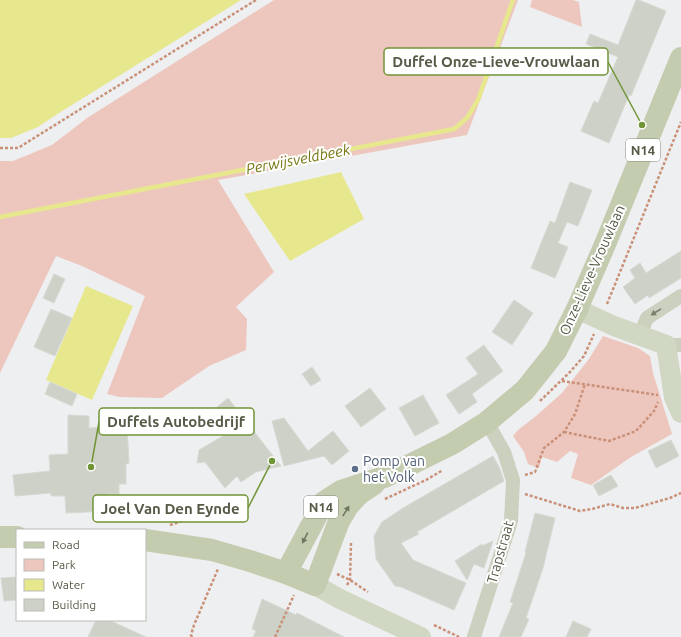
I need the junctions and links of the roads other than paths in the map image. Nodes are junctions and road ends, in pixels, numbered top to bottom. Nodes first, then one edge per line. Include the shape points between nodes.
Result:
1 (681, 58) edge
2 (681, 296) edge
3 (578, 309) junction
4 (640, 336) junction
5 (674, 345) edge
6 (681, 413) edge
7 (487, 422) junction
8 (387, 476) junction
9 (0, 537) edge
10 (16, 537) edge
11 (146, 540) edge
12 (299, 583) junction
13 (421, 637) edge
14 (474, 637) edge

1 - 3 main road, Onze-Lieve-Vrouwlaan / N14
2 -> 4 street via 647,318
3 - 4 street
3 - 7 main road, Onze-Lieve-Vrouwlaan / N14 via 556,351 525,390
4 - 5 street
5 - 6 street via 674,398
7 - 8 main road, Onze-Lieve-Vrouwlaan / N14 via 452,444
7 - 14 street, Trapstraat via 504,452 513,485 511,522
12 -> 8 main road, N14 via 348,506 359,494
8 -> 12 main road, N14 via 341,491 324,502
9 - 10 main road
11 - 12 main road via 212,550 250,561
12 - 13 street

